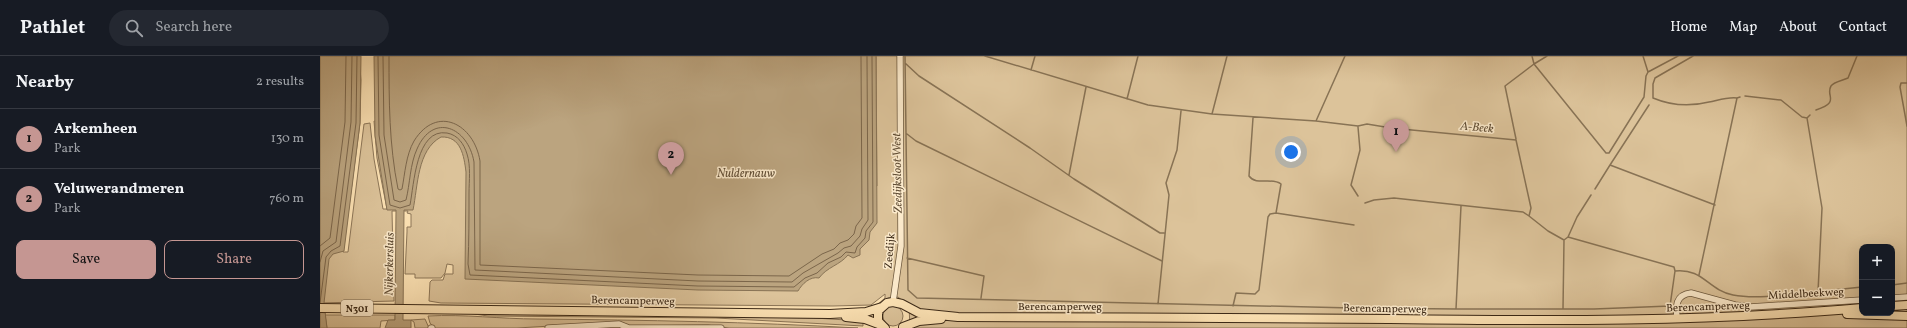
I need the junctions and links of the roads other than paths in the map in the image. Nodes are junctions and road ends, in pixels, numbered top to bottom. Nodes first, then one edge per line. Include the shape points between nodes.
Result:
1 (900, 56) edge
2 (1907, 297) edge
3 (1895, 298) edge
4 (1859, 300) edge
5 (892, 302) junction
6 (1907, 305) edge
7 (1895, 306) edge
8 (882, 307) junction
9 (320, 308) edge
10 (907, 308) junction
11 (1859, 308) edge
12 (1811, 313) junction
13 (830, 314) junction
14 (1907, 316) edge
15 (958, 317) junction
16 (1677, 319) junction
17 (883, 327) edge
18 (902, 327) edge
19 (548, 328) edge
20 (721, 328) edge

1 - 5 street, Zeedijk via 901,246
2 - 3 street
4 - 16 street, Middelbeekweg via 1750,307 1691,293 1679,298
5 - 8 main road, Berencamperweg
5 - 10 main road, Berencamperweg via 900,303
6 - 7 main road
8 - 13 main road, Berencamperweg / N301 via 866,312
8 - 17 main road via 877,316
9 - 13 main road, Berencamperweg / N301
10 - 15 main road, Berencamperweg via 919,313
10 - 18 main road via 910,316
11 - 12 main road, Berencamperweg
12 - 14 main road, Berencamperweg
12 - 16 main road, Berencamperweg
13 - 17 main road, Berencamperweg / N301 via 865,319
15 - 16 main road, Berencamperweg via 1482,321
15 - 18 main road, Berencamperweg via 919,321
19 - 20 street via 619,324 629,328

